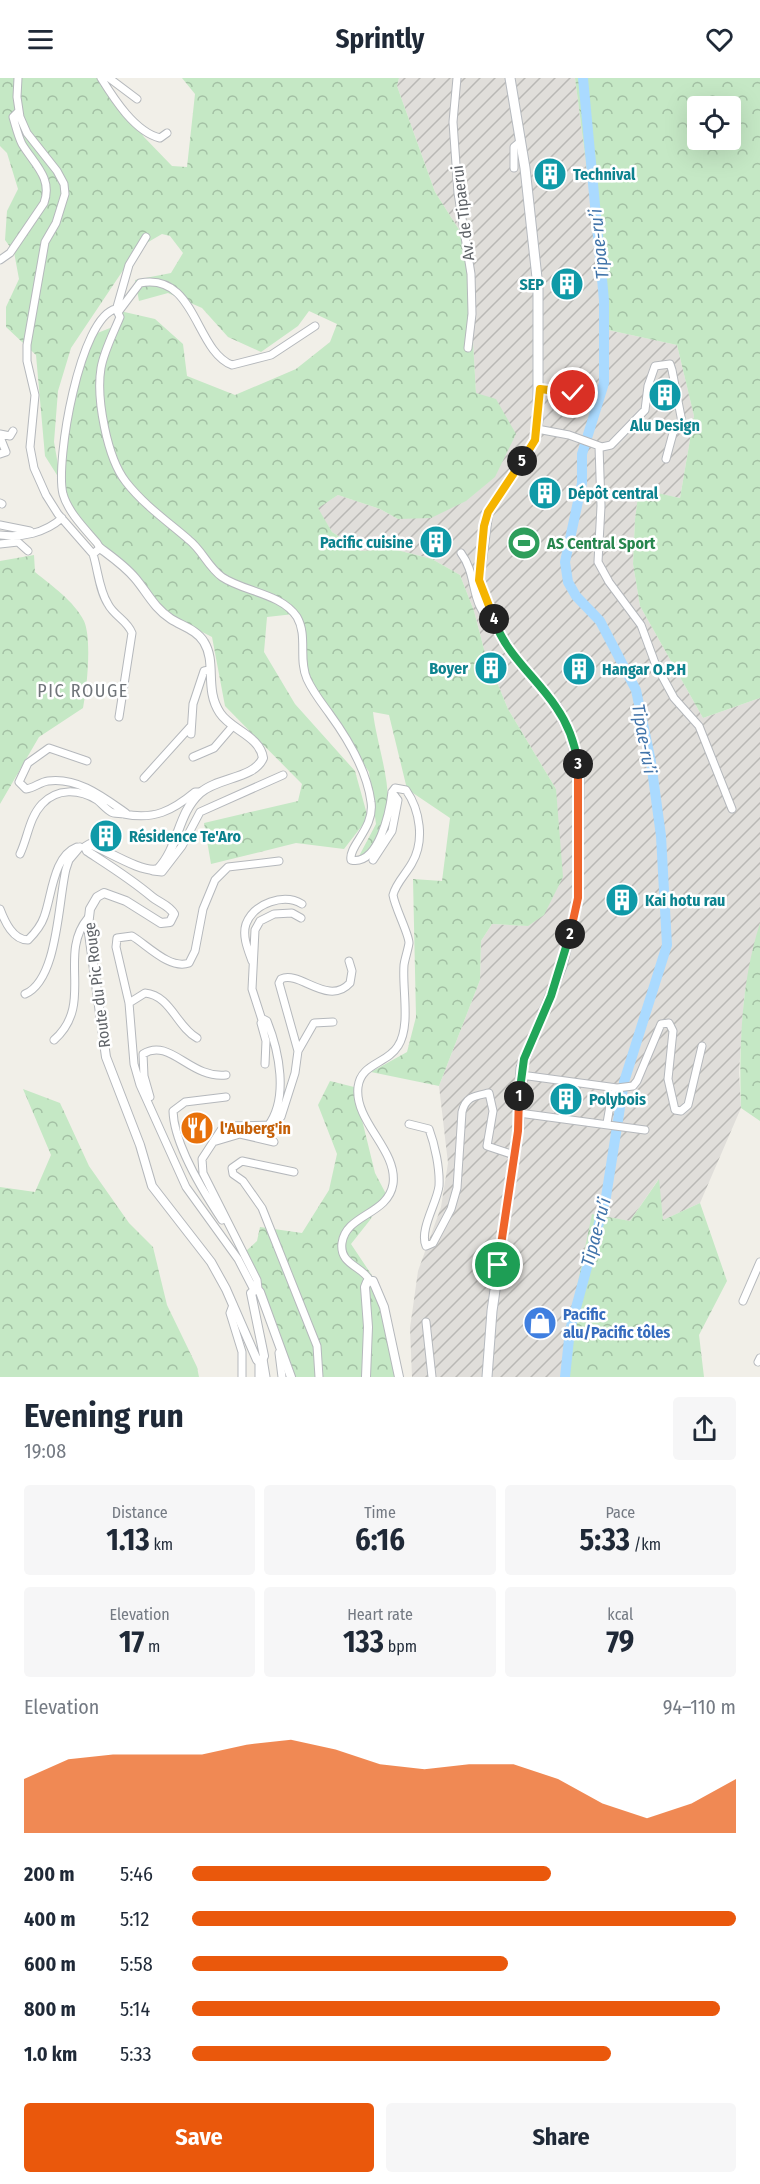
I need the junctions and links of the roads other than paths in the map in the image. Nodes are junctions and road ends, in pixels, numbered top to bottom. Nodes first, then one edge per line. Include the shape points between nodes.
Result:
1 (18, 78) edge
2 (101, 78) edge
3 (109, 78) edge
4 (457, 78) edge
5 (510, 78) edge
6 (136, 99) dead end
7 (19, 111) junction
8 (167, 134) dead end
9 (520, 142) junction
10 (514, 168) dead end
11 (146, 237) dead end
12 (0, 260) edge
13 (117, 310) junction
14 (315, 326) dead end
15 (468, 348) dead end
16 (579, 377) dead end
17 (540, 389) junction
18 (537, 429) junction
19 (13, 431) dead end
20 (0, 435) edge
21 (597, 445) junction
22 (0, 454) edge
23 (666, 459) dead end
24 (62, 518) junction
25 (0, 525) edge
26 (40, 531) junction
27 (0, 539) edge
28 (100, 548) junction
29 (28, 551) dead end
30 (461, 553) dead end
31 (93, 554) junction
32 (496, 626) junction
33 (209, 670) junction
34 (118, 717) dead end
35 (232, 727) junction
36 (194, 757) dead end
37 (87, 761) dead end
38 (283, 775) dead end
39 (144, 778) dead end
40 (201, 792) junction
41 (392, 792) junction
42 (732, 809) dead end
43 (128, 815) junction
44 (83, 847) junction
45 (20, 854) dead end
46 (373, 860) dead end
47 (279, 861) dead end
48 (152, 871) junction
49 (302, 904) dead end
50 (0, 909) edge
51 (88, 918) junction
52 (301, 918) dead end
53 (349, 961) dead end
54 (253, 963) junction
55 (25, 994) dead end
56 (129, 1003) junction
57 (262, 1020) junction
58 (333, 1022) dead end
59 (197, 1038) dead end
60 (54, 1040) dead end
61 (702, 1046) dead end
62 (298, 1051) junction
63 (265, 1064) dead end
64 (226, 1075) dead end
65 (521, 1075) junction
66 (618, 1088) junction
67 (226, 1097) dead end
68 (519, 1113) junction
69 (158, 1120) junction
70 (409, 1124) dead end
71 (611, 1124) junction
72 (268, 1126) junction
73 (645, 1130) dead end
74 (274, 1142) dead end
75 (212, 1143) junction
76 (514, 1155) junction
77 (294, 1172) dead end
78 (233, 1234) junction
79 (760, 1262) edge
80 (370, 1281) junction
81 (256, 1290) junction
82 (744, 1301) dead end
83 (233, 1305) junction
84 (426, 1322) dead end
85 (281, 1345) junction
86 (261, 1360) junction
87 (241, 1376) edge
88 (260, 1377) edge
89 (266, 1377) edge
90 (282, 1377) edge
91 (291, 1377) edge
92 (319, 1377) edge
93 (366, 1377) edge
94 (399, 1377) edge
95 (432, 1377) edge
96 (487, 1377) edge

1 - 7 street
2 - 8 street via 126,113 146,131 160,138
3 - 6 street
4 - 15 street, Av. de Tipaerui via 453,122 458,193 471,274
5 - 9 main road
7 - 12 street via 13,117 18,135 44,178 47,194 10,253
7 - 24 street via 27,133 64,184 62,207 42,254 26,352 36,395 30,447 34,468
9 - 10 street via 514,147
9 - 17 main road via 538,287
11 - 13 street via 129,265
13 - 14 street via 140,284 159,284 185,301 221,359 231,365 271,355
13 - 28 street via 106,314 83,354 63,449 64,497
13 - 41 street via 120,317 101,368 100,389 105,425 124,480 148,508 190,540 223,578 280,603 296,616 301,628 305,674 357,759 371,801 367,830 352,850 351,860 360,860 380,838 387,825
16 - 17 street via 573,393
17 - 18 main road
18 - 21 street
18 - 32 main road via 528,453 488,512 484,526 479,580
19 - 20 street via 10,436
20 - 22 street via 6,452
21 - 23 street via 611,445 642,414 654,366 666,363 672,370 682,422 673,433
21 - 42 street via 601,506 598,562 641,625 674,698 699,726
24 - 26 street
24 - 31 street
25 - 26 street
26 - 27 street
27 - 29 street via 18,542
28 - 31 street
28 - 33 street via 133,575 157,608 198,634 205,643
30 - 32 street via 478,606
31 - 34 street via 104,597 132,633
32 - 65 main road via 514,656 561,715 579,769 575,916 562,966
33 - 35 street via 212,697
33 - 39 street via 201,676 191,730
35 - 36 street via 214,748
35 - 40 street via 259,746 263,758 247,773 221,780
37 - 43 street via 49,748 28,763 19,782 26,789 49,781 71,782 96,793
38 - 48 street via 200,812 168,866 162,872
40 - 43 street via 155,816
40 - 48 street via 185,811 170,854
41 - 46 street via 398,800 393,831
41 - 80 street via 402,788 409,794 420,833 417,854 393,896 409,942 404,966 402,1036 393,1052 363,1072 358,1089 391,1167 393,1183 387,1200 346,1230 341,1251
43 - 45 street via 111,812 96,800 66,791 50,797 37,811
44 - 48 street via 90,844
44 - 50 street via 67,852 44,917 28,940 20,939 9,928
44 - 51 street, Route du Pic Rouge via 133,880 174,914 170,922 161,923 126,901 104,893 96,898
44 - 55 street via 73,854 66,869 45,972 36,989
47 - 56 street via 228,867 215,880 189,963 170,962 132,936 117,939
49 - 54 street via 290,898 277,899 252,915 245,939
51 - 60 street via 81,926 76,948 74,1013
51 - 83 street, Route du Pic Rouge via 104,1050 148,1177 162,1202 204,1252
52 - 54 street via 279,912 260,921 255,930
53 - 62 street via 350,983 339,991 291,978 281,979
54 - 57 street via 252,989
56 - 59 street via 145,993 156,996
56 - 69 street via 134,1064
57 - 63 street
57 - 72 street via 267,1021 271,1030 280,1076 276,1112
58 - 62 street via 314,1023
61 - 66 street via 684,1110 675,1110 668,1085 673,1031 669,1023 661,1024 637,1081 633,1086
62 - 72 street via 281,1117
64 - 69 street via 208,1075 164,1050 145,1053 144,1076
65 - 66 street
65 - 68 main road
66 - 71 street
67 - 78 street via 176,1106 173,1122 192,1167
68 - 71 street
68 - 76 main road
69 - 81 street via 186,1187
70 - 76 street via 429,1129 439,1175 424,1235 426,1246 433,1243 455,1198 462,1112 467,1100 489,1093 493,1111 486,1146
71 - 73 street
72 - 75 street via 224,1128
74 - 75 street via 240,1134
75 - 78 street via 202,1159 203,1173
76 - 96 main road via 492,1311
77 - 92 street via 242,1161 232,1168 262,1208 317,1346
78 - 81 street via 257,1280
79 - 82 street
80 - 93 street via 365,1287
80 - 94 street via 380,1291
81 - 85 street
81 - 86 street via 250,1293
83 - 86 street, Route du Pic Rouge via 254,1358
83 - 87 street via 230,1312 242,1352
84 - 95 street
85 - 90 street
85 - 91 street
86 - 88 street
86 - 89 street

